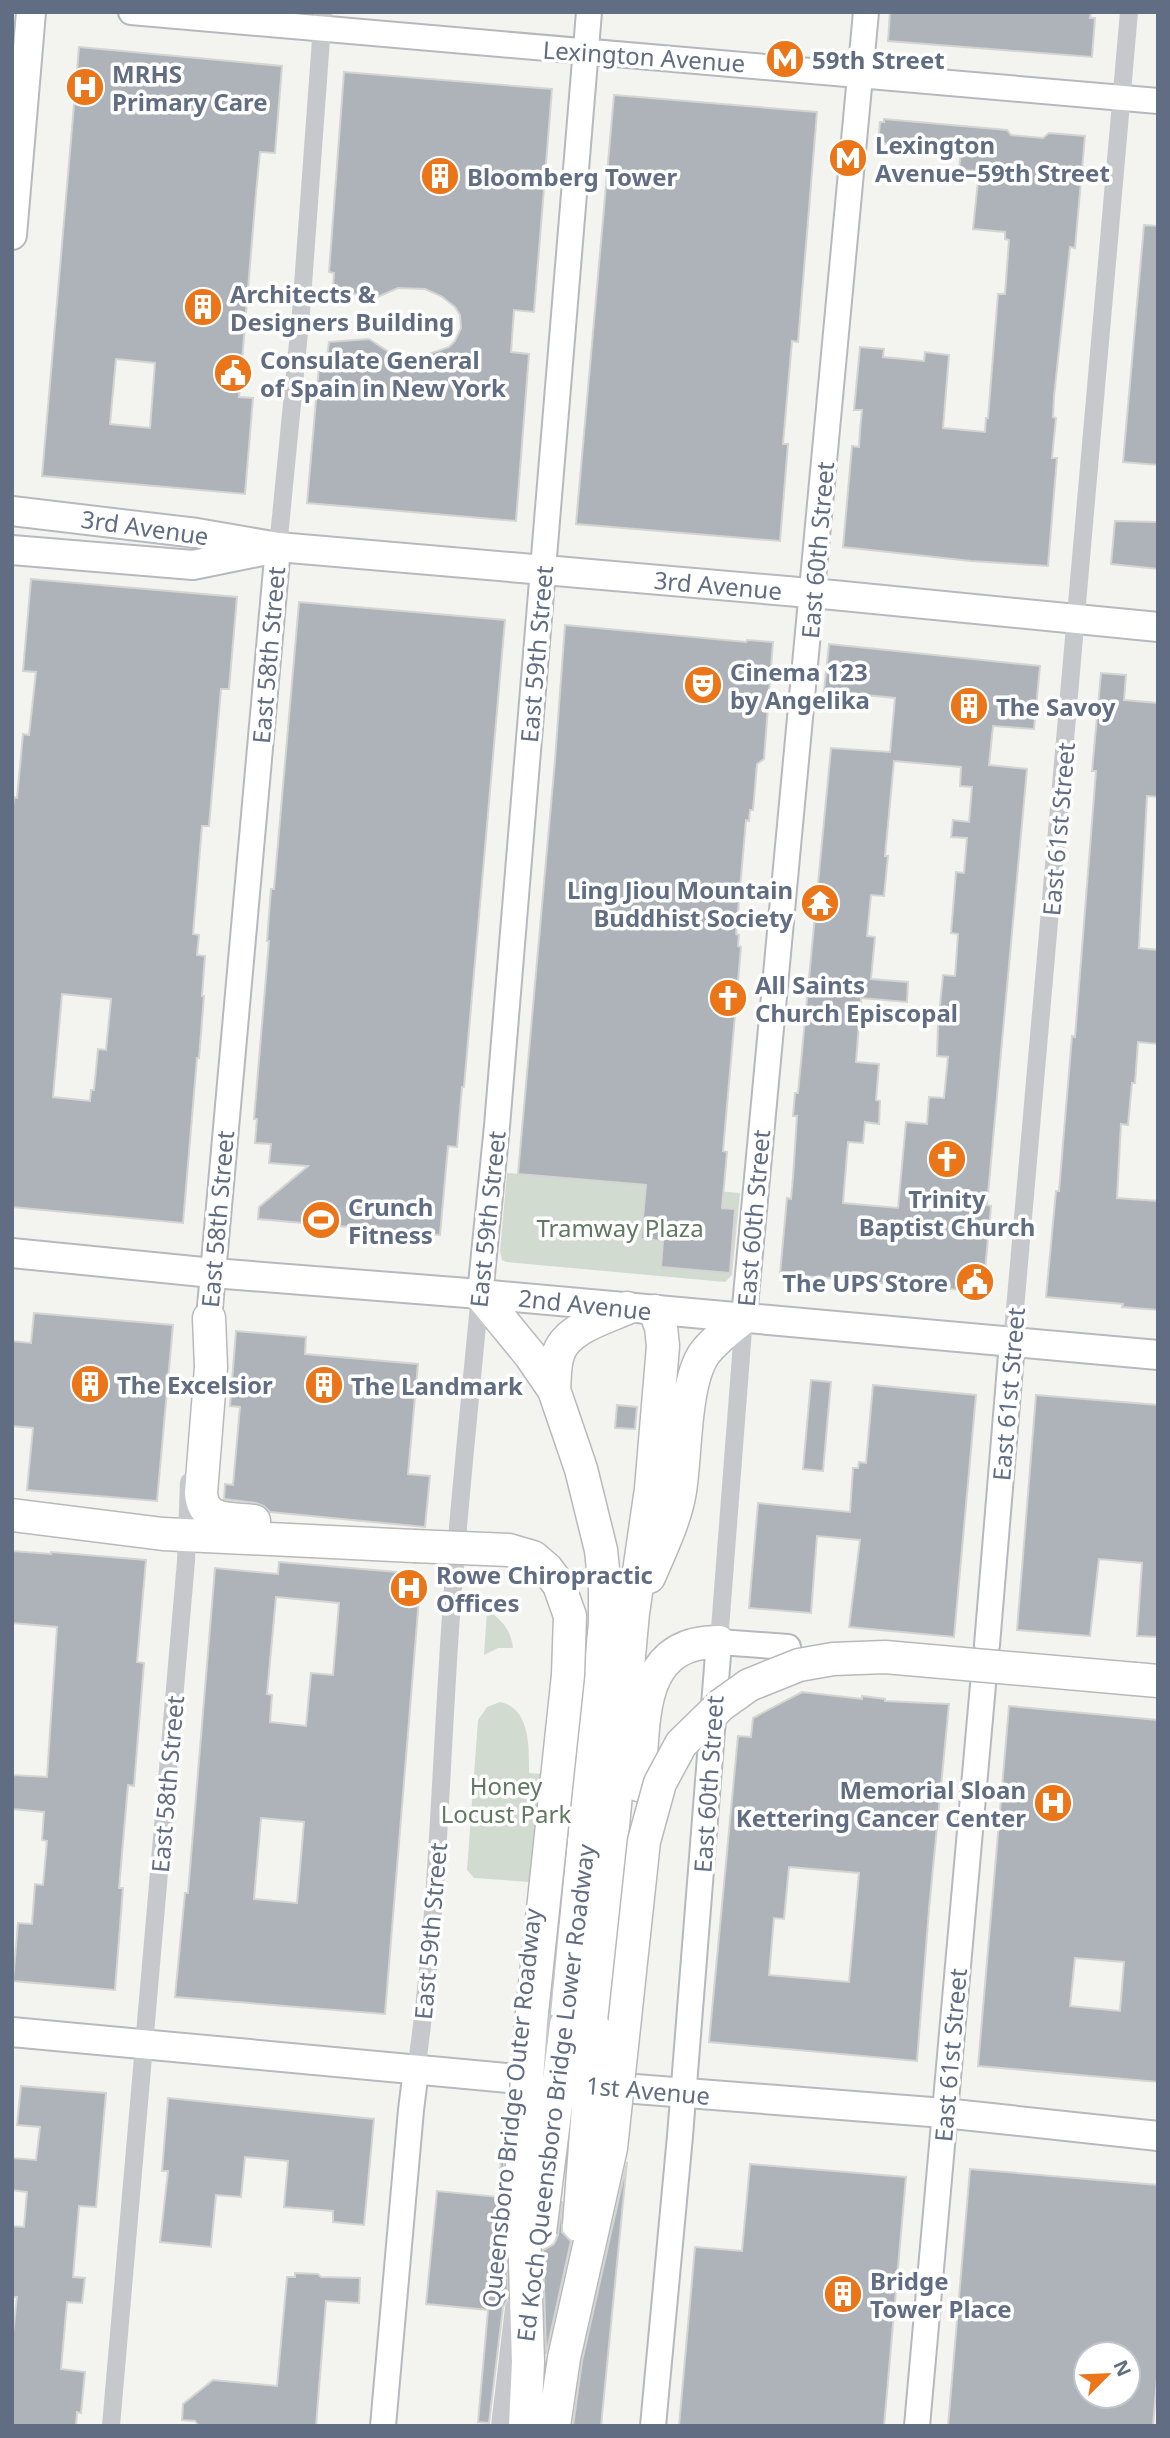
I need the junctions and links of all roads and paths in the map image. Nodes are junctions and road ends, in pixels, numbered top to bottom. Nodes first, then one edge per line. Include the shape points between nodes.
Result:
1 (31, 12) edge
2 (131, 12) edge
3 (589, 12) edge
4 (866, 12) edge
5 (1129, 12) edge
6 (322, 21) edge
7 (586, 52) junction
8 (861, 75) junction
9 (1122, 99) junction
10 (1158, 101) edge
11 (12, 235) edge
12 (12, 512) edge
13 (55, 516) junction
14 (278, 547) junction
15 (12, 550) edge
16 (122, 559) junction
17 (543, 569) junction
18 (813, 593) junction
19 (1076, 620) junction
20 (1158, 626) edge
21 (12, 1254) edge
22 (213, 1273) junction
23 (480, 1294) junction
24 (641, 1310) junction
25 (744, 1317) junction
26 (209, 1318) junction
27 (1012, 1343) junction
28 (1158, 1355) edge
29 (554, 1390) junction
30 (12, 1516) edge
31 (186, 1535) junction
32 (341, 1543) junction
33 (633, 1613) junction
34 (719, 1642) junction
35 (987, 1645) dead end
36 (788, 1647) dead end
37 (1147, 1680) edge
38 (983, 1685) dead end
39 (567, 1796) dead end
40 (580, 2027) junction
41 (12, 2032) edge
42 (144, 2044) junction
43 (416, 2070) junction
44 (684, 2092) junction
45 (944, 2113) junction
46 (1158, 2136) edge
47 (111, 2426) edge
48 (383, 2426) edge
49 (500, 2426) edge
50 (516, 2426) edge
51 (525, 2426) edge
52 (554, 2426) edge
53 (564, 2426) edge
54 (653, 2426) edge
55 (917, 2426) edge

1 - 11 main road
2 - 6 main road, Lexington Avenue
3 - 7 main road, East 59th Street
4 - 8 main road, East 60th Street
5 - 9 street, East 61st Street
6 - 7 main road, Lexington Avenue
6 - 14 street, East 58th Street
7 - 8 main road, Lexington Avenue
7 - 17 main road, East 59th Street
8 - 9 main road, Lexington Avenue
8 - 18 main road, East 60th Street
9 - 10 main road, Lexington Avenue
9 - 19 street, East 61st Street
12 - 13 main road, 3rd Avenue
13 - 14 main road, 3rd Avenue
13 - 16 main road
14 - 16 main road, 3rd Avenue via 193,565
14 - 17 main road, 3rd Avenue
14 - 22 main road, East 58th Street
15 - 16 main road, 3rd Avenue
17 - 18 main road, 3rd Avenue
17 - 23 main road, East 59th Street
18 - 19 main road, 3rd Avenue
18 - 25 main road, East 60th Street
19 - 20 main road, 3rd Avenue
19 - 27 street, East 61st Street
21 - 22 main road, 2nd Avenue
22 - 23 main road, 2nd Avenue
22 - 26 main road, East 58th Street
23 - 24 main road, 2nd Avenue
23 - 29 highway
23 - 43 street, East 59th Street
24 - 25 main road, 2nd Avenue
24 - 29 highway via 580,1331 566,1341 558,1354
24 - 33 highway via 661,1327 663,1346 651,1489
25 - 27 main road, 2nd Avenue
25 - 33 highway via 710,1346 697,1368 675,1514
25 - 34 street, East 60th Street
26 - 31 street, East 58th Street via 198,1381
26 - 32 highway via 211,1367 201,1493 205,1509 219,1517
27 - 28 main road, 2nd Avenue
27 - 35 main road, East 61st Street
29 - 40 highway, Ed Koch Queensboro Bridge Lower Roadway via 597,1532 606,1605
30 - 31 highway
31 - 32 highway
31 - 42 street, East 58th Street
32 - 51 highway, bridge via 509,1550 533,1558 547,1569 564,1594 570,1616 524,2122
33 - 40 highway
34 - 36 main road
34 - 40 highway via 697,1643 675,1652 658,1668 649,1692
34 - 44 main road, East 60th Street
37 - 52 highway, bridge via 885,1657 833,1659 799,1665 749,1685 681,1744 660,1783 644,1841 611,2148 564,2358
38 - 45 main road, East 61st Street
39 - 40 street, Queensboro Bridge Outer Roadway
40 - 49 street, Queensboro Bridge Outer Roadway, bridge
40 - 50 highway, Ed Koch Queensboro Bridge Lower Roadway, bridge
40 - 53 highway, bridge via 584,2311
41 - 42 main road, 1st Avenue
42 - 43 main road, 1st Avenue
42 - 47 street, East 58th Street
43 - 44 main road, 1st Avenue
43 - 48 main road, East 59th Street
44 - 45 main road, 1st Avenue
44 - 54 main road, East 60th Street
45 - 46 main road, 1st Avenue
45 - 55 main road, East 61st Street

